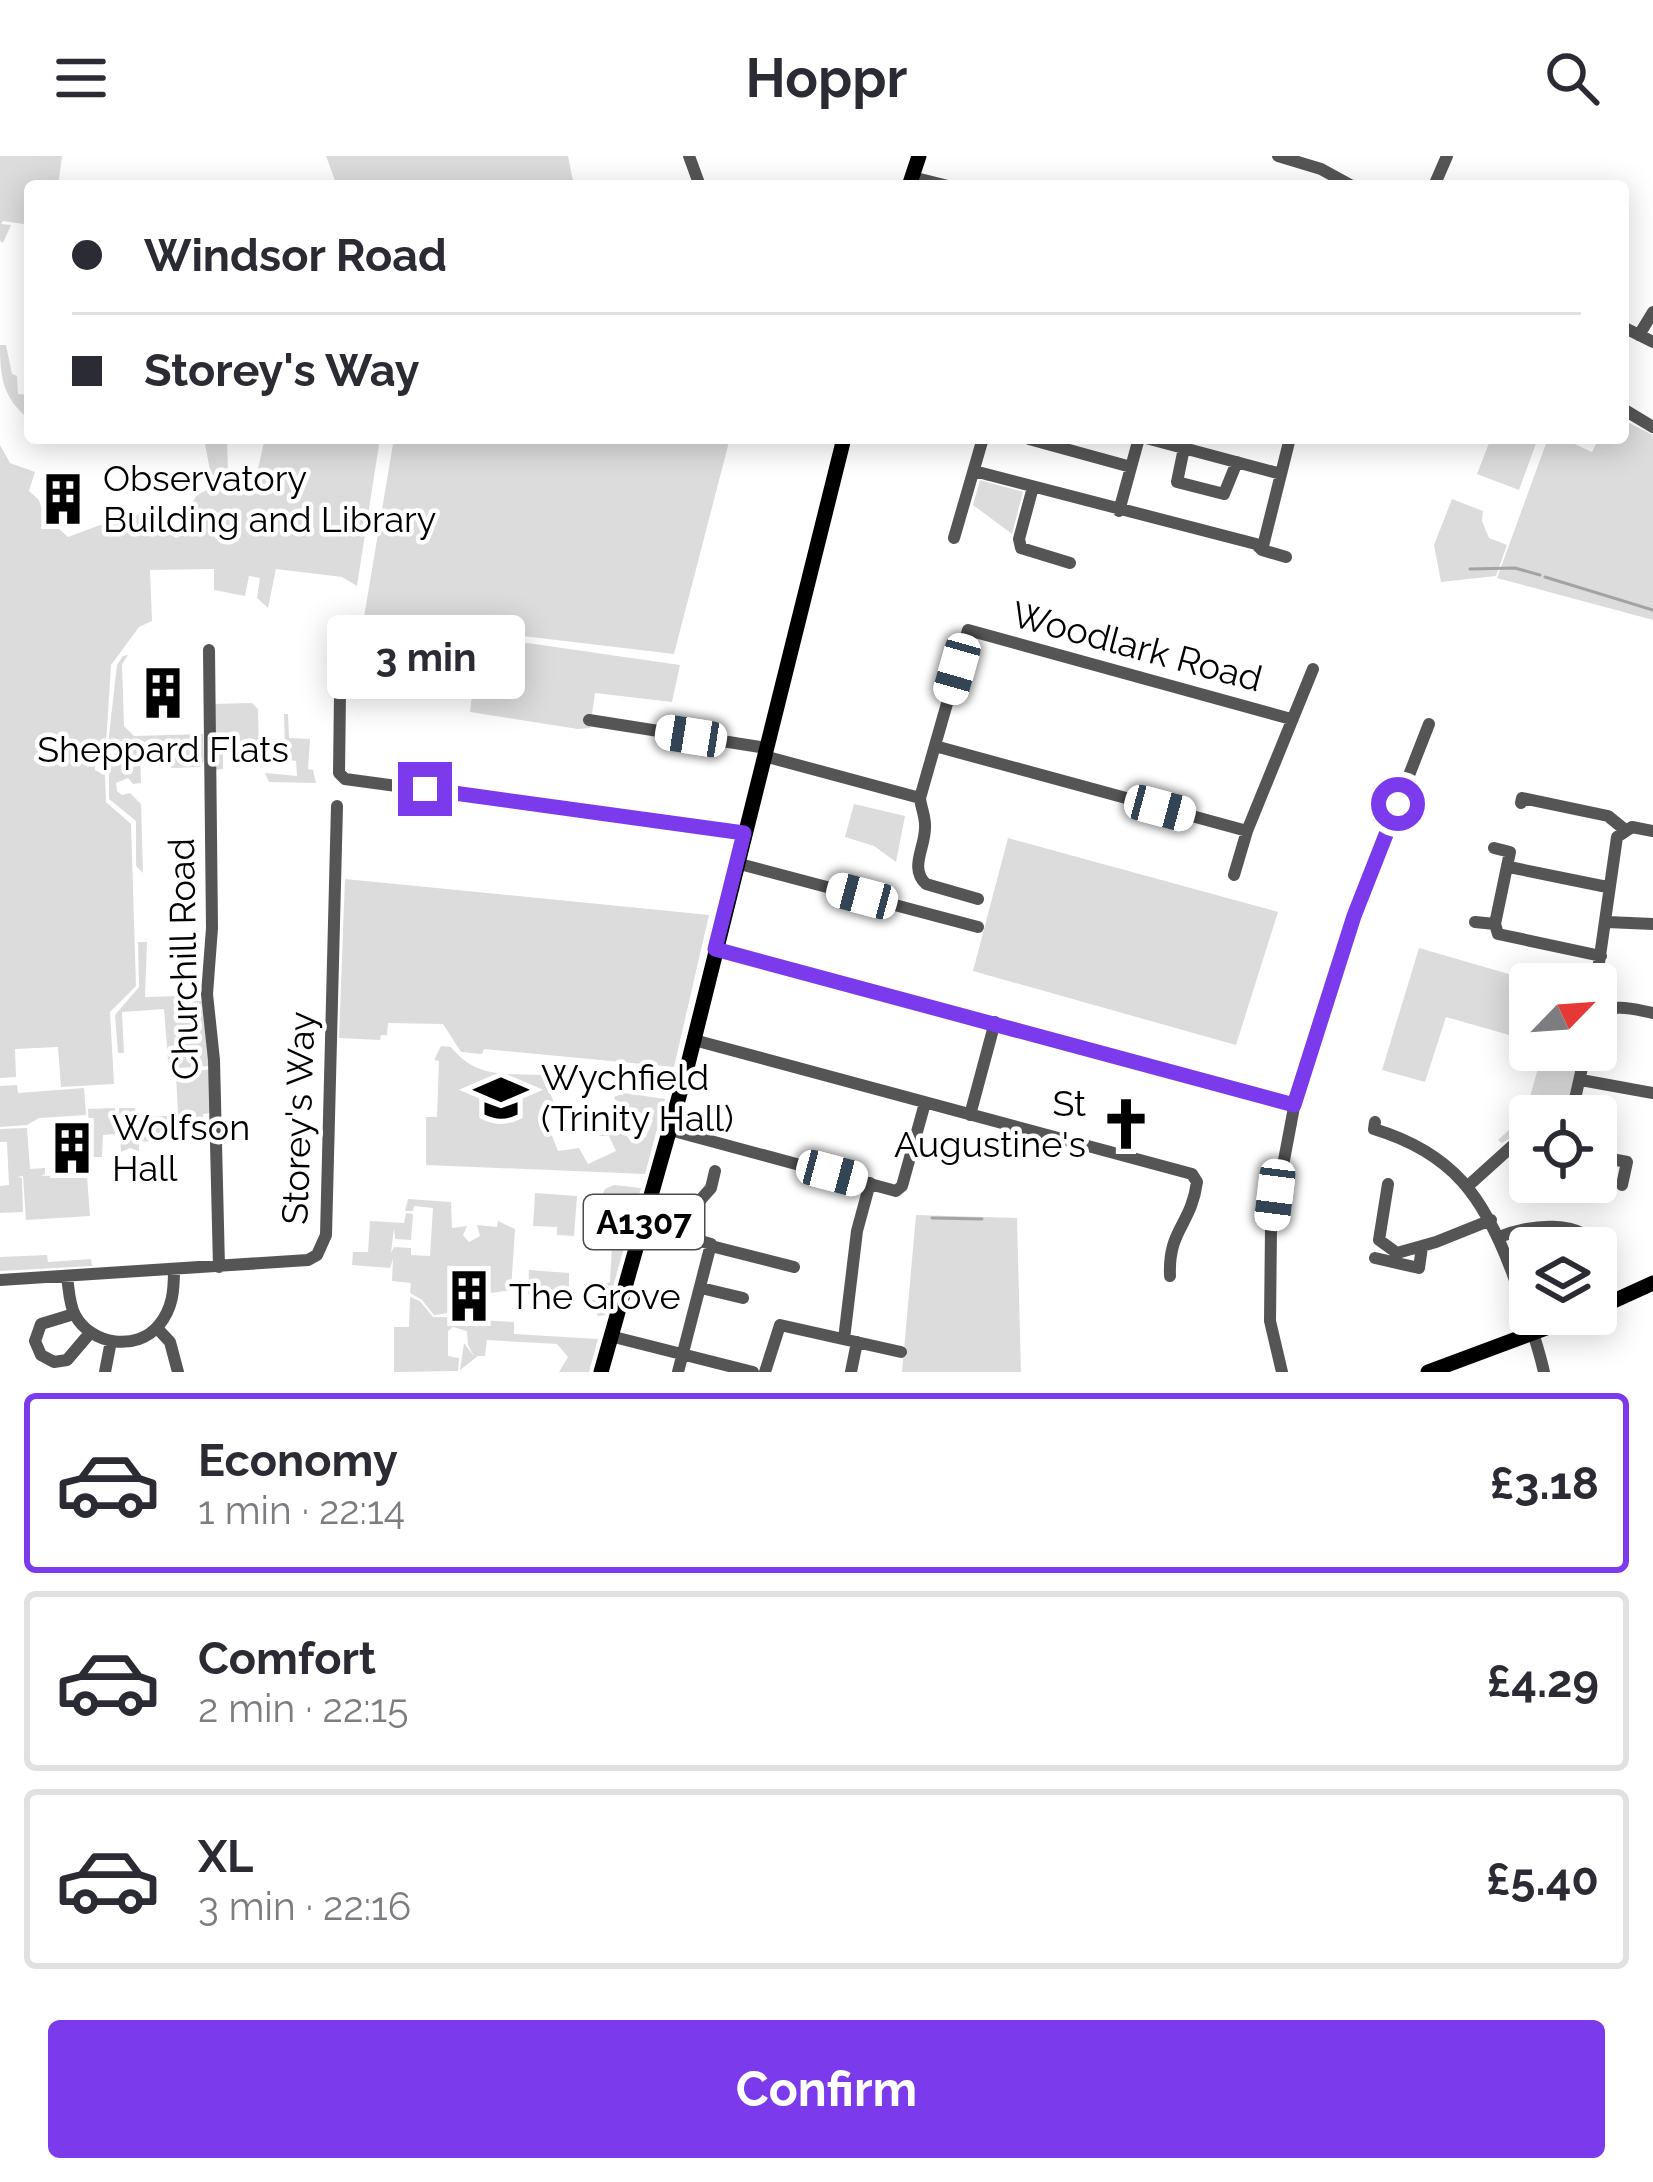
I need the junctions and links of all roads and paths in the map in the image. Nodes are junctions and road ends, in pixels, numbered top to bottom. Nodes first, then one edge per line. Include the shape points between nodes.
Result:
1 (1278, 156) edge
2 (1341, 180) edge
3 (1651, 316) edge
4 (1629, 330) edge
5 (1639, 335) junction
6 (1653, 342) edge
7 (842, 444) edge
8 (981, 444) edge
9 (1036, 444) edge
10 (1140, 444) edge
11 (1167, 444) edge
12 (1289, 444) edge
13 (1184, 448) junction
14 (1237, 462) junction
15 (1131, 467) junction
16 (974, 471) junction
17 (1281, 474) junction
18 (1033, 487) junction
19 (1119, 512) junction
20 (954, 538) dead end
21 (1262, 550) junction
22 (1286, 556) dead end
23 (1070, 563) dead end
24 (208, 650) dead end
25 (1313, 670) dead end
26 (340, 693) dead end
27 (1291, 719) junction
28 (589, 720) dead end
29 (1430, 724) dead end
30 (935, 746) junction
31 (765, 752) junction
32 (920, 798) junction
33 (1521, 803) dead end
34 (337, 806) dead end
35 (1624, 830) junction
36 (1247, 831) junction
37 (1653, 831) edge
38 (744, 833) junction
39 (1494, 848) dead end
40 (736, 863) junction
41 (1509, 867) junction
42 (1234, 875) dead end
43 (1607, 887) junction
44 (978, 899) dead end
45 (1475, 922) dead end
46 (1607, 922) junction
47 (1495, 924) junction
48 (1653, 924) edge
49 (978, 927) dead end
50 (715, 949) junction
51 (1601, 956) junction
52 (1600, 963) edge
53 (1617, 1009) edge
54 (1653, 1013) edge
55 (995, 1022) junction
56 (694, 1040) junction
57 (1582, 1071) edge
58 (1580, 1080) junction
59 (1653, 1093) edge
60 (1576, 1095) edge
61 (926, 1103) junction
62 (1294, 1105) junction
63 (970, 1115) junction
64 (1375, 1122) dead end
65 (670, 1130) junction
66 (1509, 1149) edge
67 (1617, 1160) edge
68 (716, 1171) dead end
69 (870, 1183) junction
70 (1388, 1184) dead end
71 (1469, 1185) junction
72 (1622, 1185) dead end
73 (1491, 1220) junction
74 (643, 1224) junction
75 (1509, 1234) edge
76 (687, 1235) junction
77 (1498, 1237) junction
78 (710, 1244) junction
79 (1422, 1247) junction
80 (1375, 1258) dead end
81 (1509, 1266) edge
82 (219, 1267) junction
83 (794, 1268) dead end
84 (174, 1269) junction
85 (68, 1276) junction
86 (1170, 1276) dead end
87 (0, 1280) edge
88 (1653, 1283) edge
89 (701, 1288) junction
90 (743, 1298) dead end
91 (1617, 1299) edge
92 (74, 1314) junction
93 (157, 1328) junction
94 (90, 1333) junction
95 (1532, 1335) edge
96 (1535, 1335) edge
97 (610, 1336) junction
98 (850, 1340) junction
99 (111, 1341) junction
100 (901, 1352) dead end
101 (683, 1355) junction
102 (105, 1372) edge
103 (178, 1372) edge
104 (601, 1372) edge
105 (678, 1372) edge
106 (753, 1372) edge
107 (765, 1372) edge
108 (851, 1372) edge
109 (1282, 1372) edge
110 (1428, 1372) edge
111 (1544, 1372) edge

1 - 2 street
3 - 5 street
4 - 5 street
5 - 6 street
7 - 31 main road, A1307
8 - 16 street
9 - 15 street
10 - 15 street
11 - 13 street
12 - 17 street
13 - 14 street
13 - 14 street via 1177,482 1224,494
14 - 17 street
15 - 19 street
16 - 18 street
16 - 20 street
17 - 21 street
18 - 19 street
18 - 23 street via 1021,548
19 - 21 street
21 - 22 street
24 - 82 street, Churchill Road via 207,994
25 - 27 street
26 - 38 street via 345,778
27 - 30 street, Woodlark Road via 968,630
27 - 36 street
28 - 31 street
29 - 62 street via 1354,916
30 - 32 street
30 - 36 street
31 - 32 street
31 - 38 main road, A1307
32 - 44 street via 926,827 919,878
33 - 35 street via 1608,816
34 - 82 street, Storey's Way via 326,1235 308,1260
35 - 37 street
35 - 43 street
36 - 42 street
38 - 40 main road, A1307
39 - 41 street via 1510,852
40 - 49 street
40 - 50 main road, A1307
41 - 43 street
41 - 47 street
43 - 46 street
45 - 47 street
46 - 48 street
46 - 51 street
47 - 51 street via 1504,936
50 - 55 street
50 - 56 main road, A1307
51 - 52 street
53 - 54 street
55 - 62 street
55 - 63 street
56 - 61 street
56 - 65 main road, A1307
57 - 58 street
58 - 59 street
58 - 60 street
61 - 63 street
61 - 69 street via 902,1186
62 - 109 street via 1271,1229 1270,1321
63 - 86 street via 1192,1174 1190,1215 1170,1244
64 - 71 street via 1374,1129 1432,1153
65 - 69 street
65 - 74 main road, A1307
66 - 71 street
67 - 72 street via 1627,1162
68 - 76 street
69 - 98 street via 857,1231
70 - 79 street via 1379,1240 1396,1253
71 - 73 street
73 - 77 street
73 - 79 street
74 - 76 street
74 - 97 main road, A1307
75 - 77 street
76 - 78 street
77 - 81 street
78 - 83 street
78 - 89 street
79 - 80 street via 1420,1268
82 - 84 street, Storey's Way
84 - 85 street, Storey's Way
84 - 93 street via 172,1301
85 - 87 street, Storey's Way
85 - 92 street
88 - 91 main road
89 - 90 street
89 - 101 street
92 - 94 street
92 - 94 street via 41,1324 41,1355 67,1360
93 - 99 street via 134,1341
93 - 103 street
94 - 99 street
95 - 110 main road
96 - 111 street
97 - 101 street
97 - 104 main road, A1307
98 - 100 street
98 - 107 street via 780,1325
98 - 108 street
99 - 102 street
101 - 105 street
101 - 106 street

